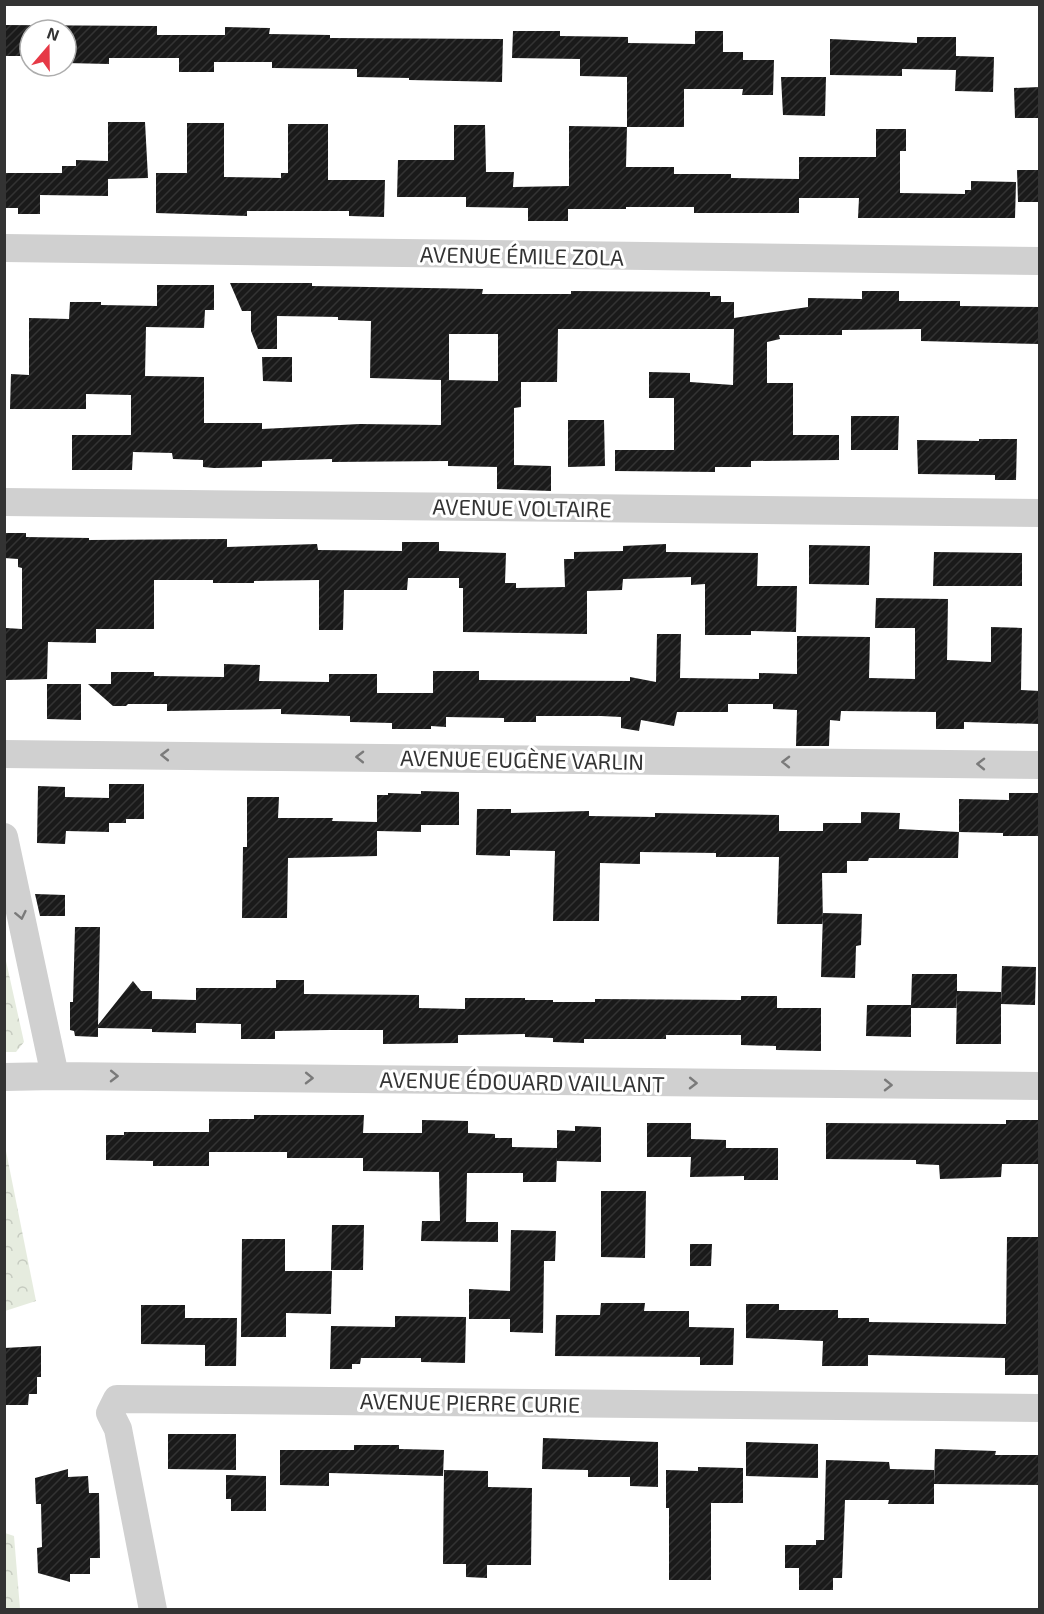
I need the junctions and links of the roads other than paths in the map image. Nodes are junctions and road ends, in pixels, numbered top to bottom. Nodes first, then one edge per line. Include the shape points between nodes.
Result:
1 (4, 249) edge
2 (1040, 261) edge
3 (4, 502) edge
4 (1040, 513) edge
5 (4, 754) edge
6 (1040, 765) edge
7 (4, 837) edge
8 (55, 1076) junction
9 (4, 1077) edge
10 (1040, 1086) edge
11 (1040, 1408) edge
12 (153, 1610) edge

1 - 2 street, AVENUE ÉMILE ZOLA
3 - 4 street, AVENUE VOLTAIRE
6 -> 5 street, AVENUE EUGÈNE VARLIN
7 -> 8 street
8 - 9 street, AVENUE ÉDOUARD VAILLANT
8 -> 10 street, AVENUE ÉDOUARD VAILLANT
11 - 12 street, AVENUE PIERRE CURIE via 117,1399 111,1413 118,1429

